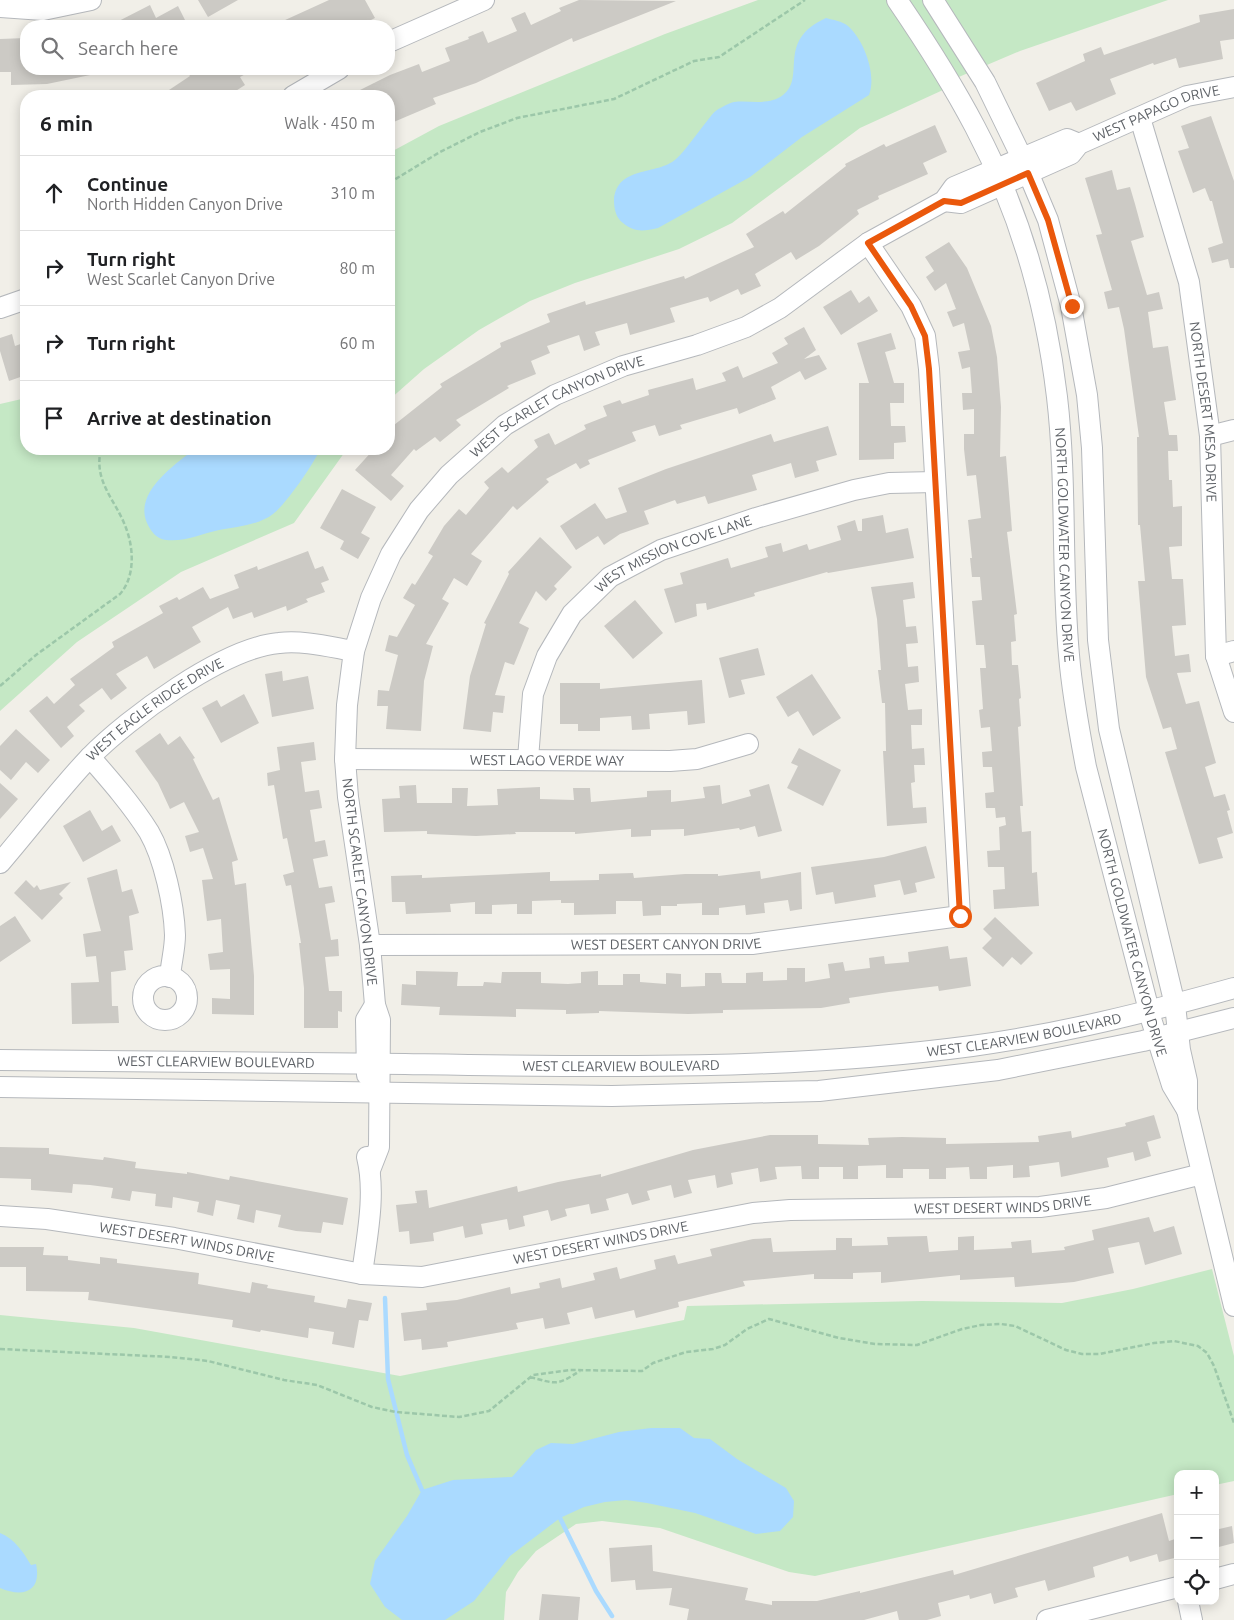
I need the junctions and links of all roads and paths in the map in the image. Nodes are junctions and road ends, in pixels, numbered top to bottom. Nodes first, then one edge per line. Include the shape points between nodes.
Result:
1 (92, 0) edge
2 (484, 0) edge
3 (805, 0) edge
4 (897, 0) edge
5 (933, 0) edge
6 (0, 7) edge
7 (395, 39) edge
8 (329, 75) edge
9 (1234, 87) edge
10 (303, 90) edge
11 (1140, 118) junction
12 (1011, 171) junction
13 (395, 179) edge
14 (868, 243) junction
15 (20, 301) edge
16 (0, 308) edge
17 (1234, 430) edge
18 (1210, 436) junction
19 (101, 455) edge
20 (935, 482) junction
21 (354, 651) junction
22 (1225, 653) edge
23 (0, 686) edge
24 (1234, 712) edge
25 (748, 744) dead end
26 (90, 757) junction
27 (345, 759) junction
28 (528, 759) junction
29 (0, 862) edge
30 (370, 945) junction
31 (170, 976) dead end
32 (1234, 988) edge
33 (1175, 1005) junction
34 (1149, 1011) junction
35 (1234, 1018) edge
36 (1178, 1032) junction
37 (1158, 1038) junction
38 (0, 1060) edge
39 (374, 1064) junction
40 (0, 1087) edge
41 (374, 1092) junction
42 (1188, 1110) junction
43 (1202, 1174) junction
44 (0, 1216) edge
45 (362, 1274) junction
46 (1234, 1306) edge
47 (0, 1349) edge
48 (581, 1370) junction
49 (530, 1377) junction
50 (1234, 1423) edge
51 (1234, 1574) edge
52 (1219, 1577) edge
53 (1174, 1588) edge
54 (1189, 1605) edge
55 (1047, 1620) edge
56 (1192, 1620) edge

1 - 6 street via 43,10
2 - 7 street
3 - 13 path via 719,57 694,61 614,99 517,118 440,152
4 - 12 street, NORTH GOLDWATER CANYON DRIVE
5 - 12 street, NORTH GOLDWATER CANYON DRIVE via 985,82
8 - 10 street
9 - 11 street, WEST PAPAGO DRIVE via 1187,96
11 - 12 street, WEST PAPAGO DRIVE via 1079,144 1071,154
11 - 18 street, NORTH DESERT MESA DRIVE via 1189,282
12 - 14 street, WEST SCARLET CANYON DRIVE via 954,187 944,201
12 - 33 street, NORTH GOLDWATER CANYON DRIVE via 1048,220 1080,344 1092,448 1098,640 1109,729
12 - 34 street, NORTH GOLDWATER CANYON DRIVE via 1019,230 1036,284 1054,374 1061,453 1068,654 1079,732
14 - 20 street via 911,306 925,336
14 - 21 street, WEST SCARLET CANYON DRIVE via 780,308 746,327 623,366 555,395 505,425 449,475 419,510 391,554 371,598
15 - 16 street
17 - 18 street
18 - 22 street, NORTH DESERT MESA DRIVE
19 - 23 path via 100,477 129,538 132,566 128,585
20 - 28 street, WEST MISSION COVE LANE via 889,483 854,490 756,518 661,550 610,577 572,614 547,656 533,694
20 - 30 street, WEST DESERT CANYON DRIVE via 960,916 752,944
21 - 26 street, WEST EAGLE RIDGE DRIVE via 278,643 218,662 135,719
21 - 27 street, WEST SCARLET CANYON DRIVE
22 - 24 street, NORTH DESERT MESA DRIVE
25 - 28 street, WEST LAGO VERDE WAY via 697,759
26 - 29 street, WEST EAGLE RIDGE DRIVE
26 - 31 street via 120,791 150,834 172,906 175,937
27 - 28 street, WEST LAGO VERDE WAY
27 - 30 street, NORTH SCARLET CANYON DRIVE
30 - 39 street, NORTH SCARLET CANYON DRIVE via 375,1004 366,1020
32 - 33 street, WEST CLEARVIEW BOULEVARD
33 - 34 street, WEST CLEARVIEW BOULEVARD
33 - 36 street, NORTH GOLDWATER CANYON DRIVE
34 - 37 street, NORTH GOLDWATER CANYON DRIVE
34 - 39 street, WEST CLEARVIEW BOULEVARD via 974,1046 813,1061 608,1067
35 - 36 street, WEST CLEARVIEW BOULEVARD
36 - 37 street, WEST CLEARVIEW BOULEVARD
36 - 42 street, NORTH GOLDWATER CANYON DRIVE via 1187,1081
37 - 41 street, WEST CLEARVIEW BOULEVARD via 998,1070 820,1091 612,1096
37 - 42 street, NORTH GOLDWATER CANYON DRIVE via 1172,1085
38 - 39 street, WEST CLEARVIEW BOULEVARD
39 - 41 street, NORTH SCARLET CANYON DRIVE
40 - 41 street, WEST CLEARVIEW BOULEVARD
41 - 45 street, NORTH SCARLET CANYON DRIVE via 366,1149 370,1170 369,1212
42 - 43 street, NORTH GOLDWATER CANYON DRIVE
43 - 45 street, WEST DESERT WINDS DRIVE via 1069,1205 753,1213 422,1277
43 - 46 street, NORTH GOLDWATER CANYON DRIVE
44 - 45 street, WEST DESERT WINDS DRIVE via 47,1219 174,1238
47 - 49 path via 208,1361 284,1380 317,1384 372,1407 444,1417 489,1411
48 - 49 path via 542,1372
48 - 49 path via 564,1382 554,1384
48 - 50 path via 642,1371 653,1363 686,1352 713,1350 769,1319 839,1338 875,1344 917,1345 975,1326 1001,1324 1016,1326 1066,1350 1082,1354 1100,1354 1174,1341 1198,1346 1214,1366
51 - 52 street
53 - 55 street
54 - 56 street

